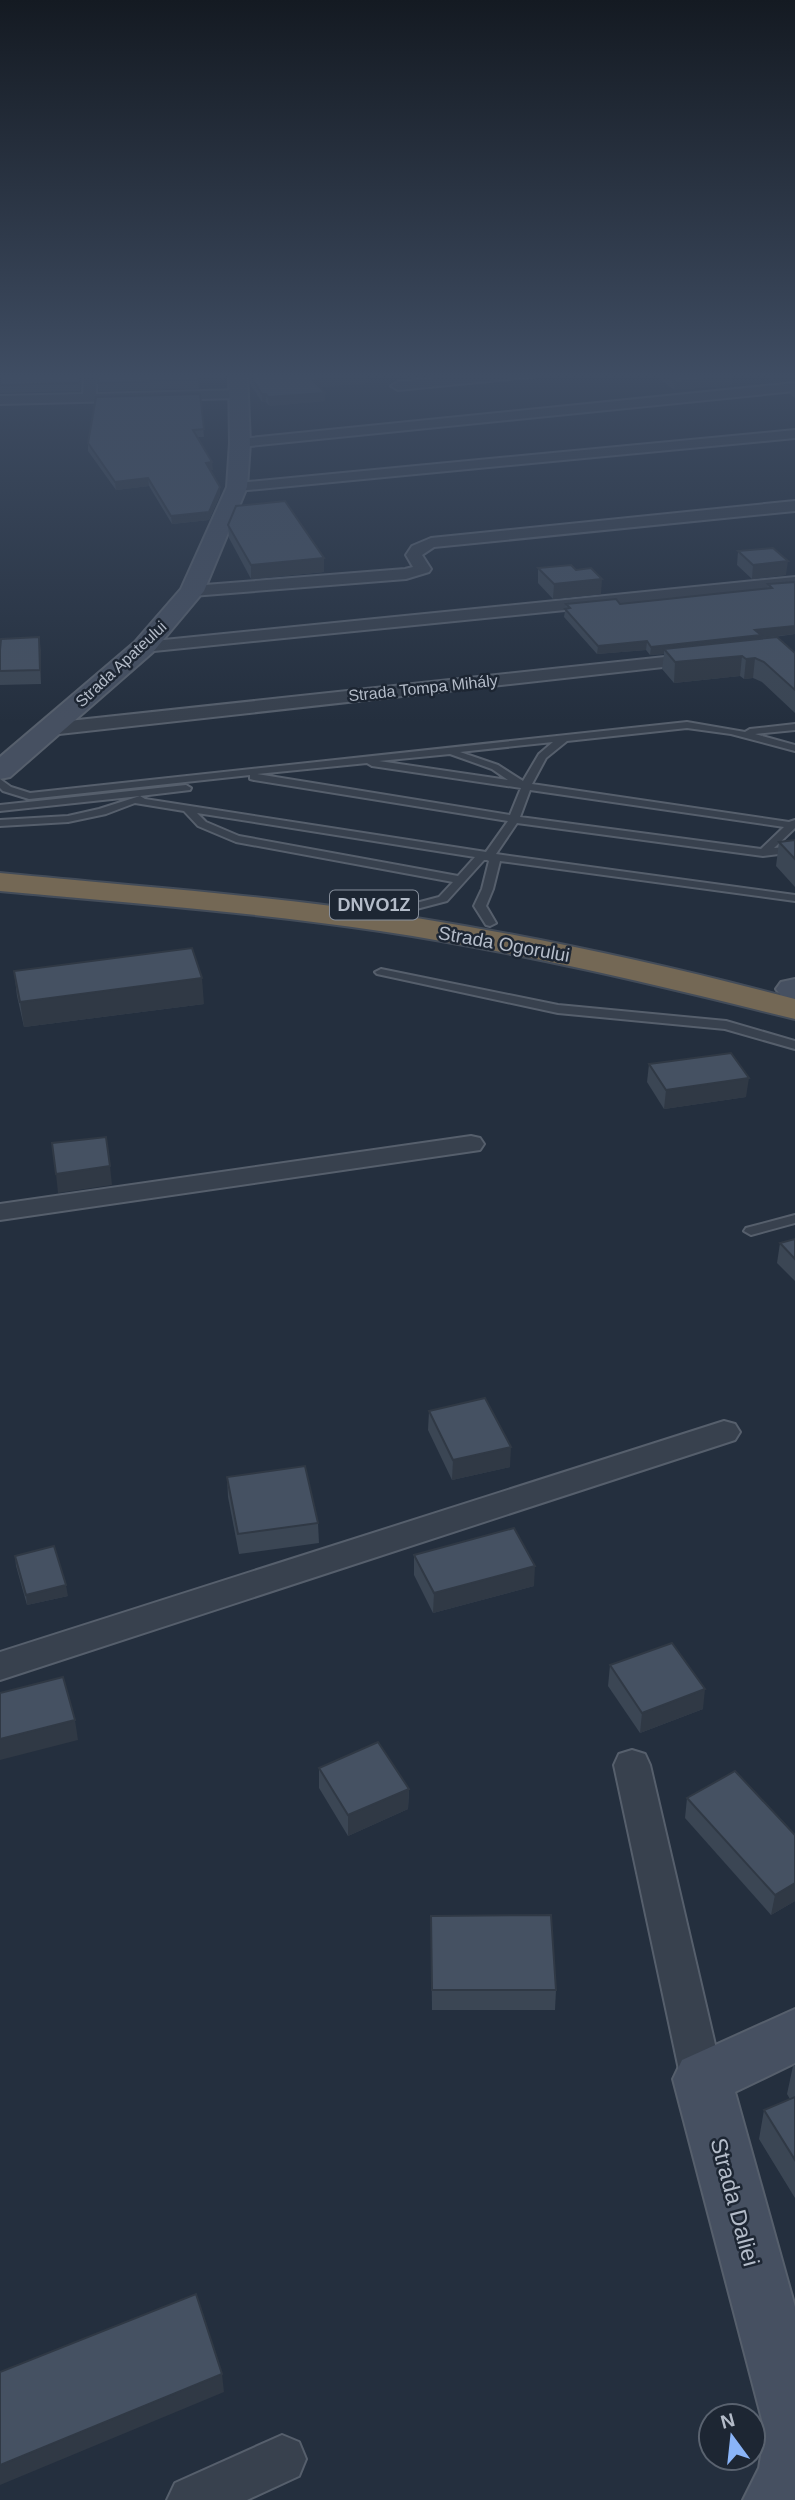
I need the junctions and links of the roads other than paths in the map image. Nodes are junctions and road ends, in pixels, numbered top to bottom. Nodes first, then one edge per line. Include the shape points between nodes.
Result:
1 (236, 489) edge
2 (795, 506) edge
3 (795, 582) edge
4 (192, 592) junction
5 (144, 647) junction
6 (717, 656) edge
7 (795, 727) edge
8 (50, 729) junction
9 (741, 733) junction
10 (570, 737) junction
11 (795, 748) edge
12 (435, 752) junction
13 (354, 760) junction
14 (0, 771) edge
15 (238, 774) junction
16 (149, 781) junction
17 (0, 782) edge
18 (192, 787) junction
19 (526, 787) junction
20 (119, 796) junction
21 (134, 800) junction
22 (0, 808) edge
23 (188, 809) junction
24 (0, 815) edge
25 (513, 819) junction
26 (0, 823) edge
27 (792, 824) edge
28 (795, 849) edge
29 (763, 853) junction
30 (489, 856) junction
31 (0, 862) edge
32 (461, 880) junction
33 (0, 884) edge
34 (795, 898) edge
35 (405, 908) junction
36 (491, 923) junction
37 (381, 972) dead end
38 (794, 994) edge
39 (795, 1045) edge
40 (471, 1144) dead end
41 (0, 1212) edge
42 (795, 1219) edge
43 (751, 1231) dead end
44 (724, 1432) dead end
45 (0, 1666) edge
46 (632, 1765) dead end
47 (795, 2035) edge
48 (702, 2079) junction
49 (795, 2424) edge
50 (795, 2439) edge
51 (282, 2459) dead end
52 (192, 2500) edge
53 (777, 2500) edge

1 - 4 street, Strada Apateului
2 - 4 street via 431,543 414,555 423,569 406,574
3 - 5 street
4 - 5 street, Strada Apateului
5 - 8 street, Strada Apateului
6 - 8 street, Strada Tompa Mihály
7 - 9 lane
8 - 14 street, Strada Apateului
9 - 10 lane via 687,725
9 - 11 lane
10 - 12 lane
10 - 19 lane via 538,758
12 - 13 lane
12 - 19 lane via 476,759
13 - 15 lane
13 - 19 lane
15 - 16 lane
15 - 18 lane
15 - 25 lane
16 - 17 lane via 29,796
16 - 20 lane
18 - 20 lane
18 - 21 lane
19 - 25 lane
19 - 27 lane
20 - 22 lane
21 - 23 lane
21 - 24 lane
21 - 26 lane via 85,816
23 - 30 lane
23 - 32 lane via 202,824 236,839
25 - 29 lane
25 - 30 lane
27 - 29 lane
28 - 29 lane
30 - 32 lane via 480,858
30 - 34 lane
30 - 36 lane via 495,860 489,890 480,906
31 - 35 highway, Strada Ogorului / DNVO1Z
32 - 35 lane via 443,899
33 - 38 highway, Strada Ogorului / DNVO1Z via 379,922
35 - 36 highway, Strada Ogorului / DNVO1Z
36 - 38 highway, Strada Ogorului / DNVO1Z
37 - 39 lane via 558,1009 726,1025
40 - 41 street
42 - 43 lane
44 - 45 street
46 - 48 street
47 - 48 street
48 - 49 street, Strada Daliei
50 - 53 street via 791,2477
51 - 52 street

